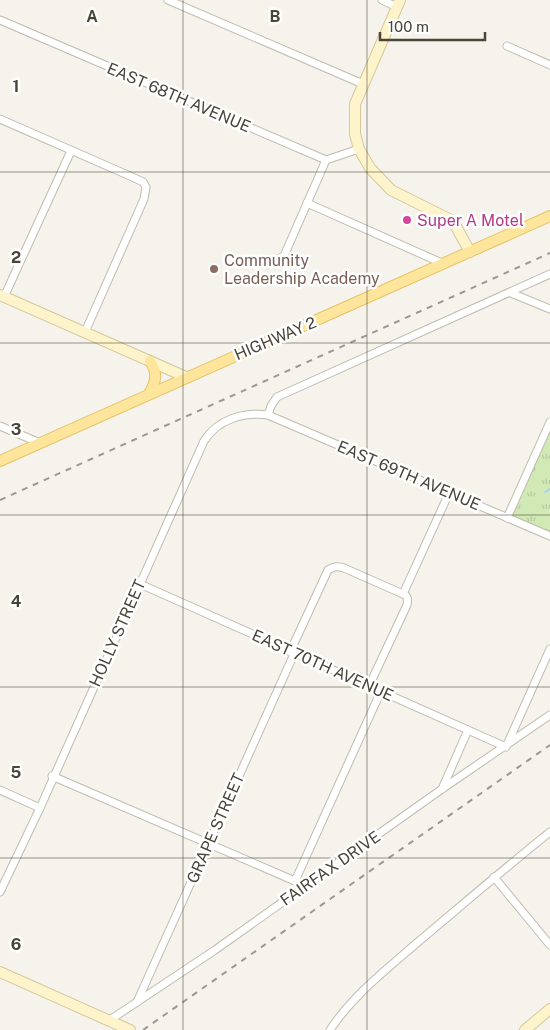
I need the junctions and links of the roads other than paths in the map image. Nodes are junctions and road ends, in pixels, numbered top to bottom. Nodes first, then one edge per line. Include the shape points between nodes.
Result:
1 (168, 0) edge
2 (382, 0) edge
3 (399, 3) edge
4 (0, 20) edge
5 (507, 46) dead end
6 (550, 65) edge
7 (363, 84) junction
8 (0, 119) edge
9 (359, 149) junction
10 (71, 151) junction
11 (326, 160) junction
12 (307, 203) junction
13 (550, 216) edge
14 (470, 252) junction
15 (268, 264) dead end
16 (444, 264) junction
17 (550, 274) edge
18 (511, 293) junction
19 (2, 296) edge
20 (550, 309) edge
21 (86, 332) junction
22 (150, 361) junction
23 (186, 377) junction
24 (149, 394) junction
25 (268, 415) junction
26 (550, 422) edge
27 (0, 426) edge
28 (40, 443) junction
29 (0, 461) edge
30 (449, 493) junction
31 (507, 518) junction
32 (550, 536) edge
33 (140, 584) junction
34 (403, 594) junction
35 (550, 649) edge
36 (292, 653) junction
37 (369, 686) junction
38 (381, 691) junction
39 (550, 715) edge
40 (468, 730) junction
41 (506, 747) junction
42 (52, 776) junction
43 (442, 789) junction
44 (0, 790) edge
45 (40, 808) junction
46 (550, 832) edge
47 (208, 843) junction
48 (494, 878) junction
49 (295, 881) junction
50 (303, 887) junction
51 (0, 892) edge
52 (550, 945) edge
53 (0, 972) edge
54 (136, 1002) junction
55 (550, 1009) edge
56 (110, 1020) junction
57 (130, 1030) edge
58 (330, 1030) edge
59 (525, 1030) edge

1 - 7 street
2 - 3 street
3 - 7 street
4 - 11 street, EAST 68TH AVENUE
5 - 6 street
7 - 9 street via 354,114
8 - 10 street
9 - 11 street
9 - 14 street via 370,168 391,190 453,221
10 - 19 street
10 - 21 street via 143,182 147,190
11 - 12 street
12 - 15 street via 284,256
12 - 16 street
13 - 14 main road, HIGHWAY 2
14 - 16 main road, HIGHWAY 2
16 - 23 main road, HIGHWAY 2
17 - 18 street
18 - 20 street
18 - 25 street via 277,397
19 - 21 street
21 - 22 street
22 - 23 street
22 - 24 main road via 156,375
23 - 24 main road, HIGHWAY 2
24 - 28 main road, HIGHWAY 2
25 - 30 street, EAST 69TH AVENUE
25 - 33 street, HOLLY STREET via 255,413 234,417 206,438
26 - 31 street
27 - 28 street
28 - 29 main road, HIGHWAY 2
30 - 31 street, EAST 69TH AVENUE
30 - 34 street
31 - 32 street, EAST 69TH AVENUE
33 - 36 street, EAST 70TH AVENUE
33 - 42 street, HOLLY STREET
34 - 36 street, GRAPE STREET via 339,566 332,567
34 - 37 street via 407,596 407,605
35 - 41 street
36 - 37 street, EAST 70TH AVENUE
36 - 47 street, GRAPE STREET
37 - 38 street, EAST 70TH AVENUE
38 - 40 street, EAST 70TH AVENUE
38 - 49 street
39 - 41 street, FAIRFAX DRIVE
40 - 41 street, EAST 70TH AVENUE
40 - 43 street
41 - 43 street, FAIRFAX DRIVE
42 - 45 street, HOLLY STREET
42 - 47 street
43 - 50 street, FAIRFAX DRIVE
44 - 45 street
45 - 51 street, HOLLY STREET
46 - 48 street
47 - 49 street
47 - 54 street, GRAPE STREET
48 - 52 street
48 - 58 street via 354,999
49 - 50 street
50 - 54 street, FAIRFAX DRIVE
53 - 56 street
54 - 56 street, FAIRFAX DRIVE
55 - 59 street
56 - 57 street

